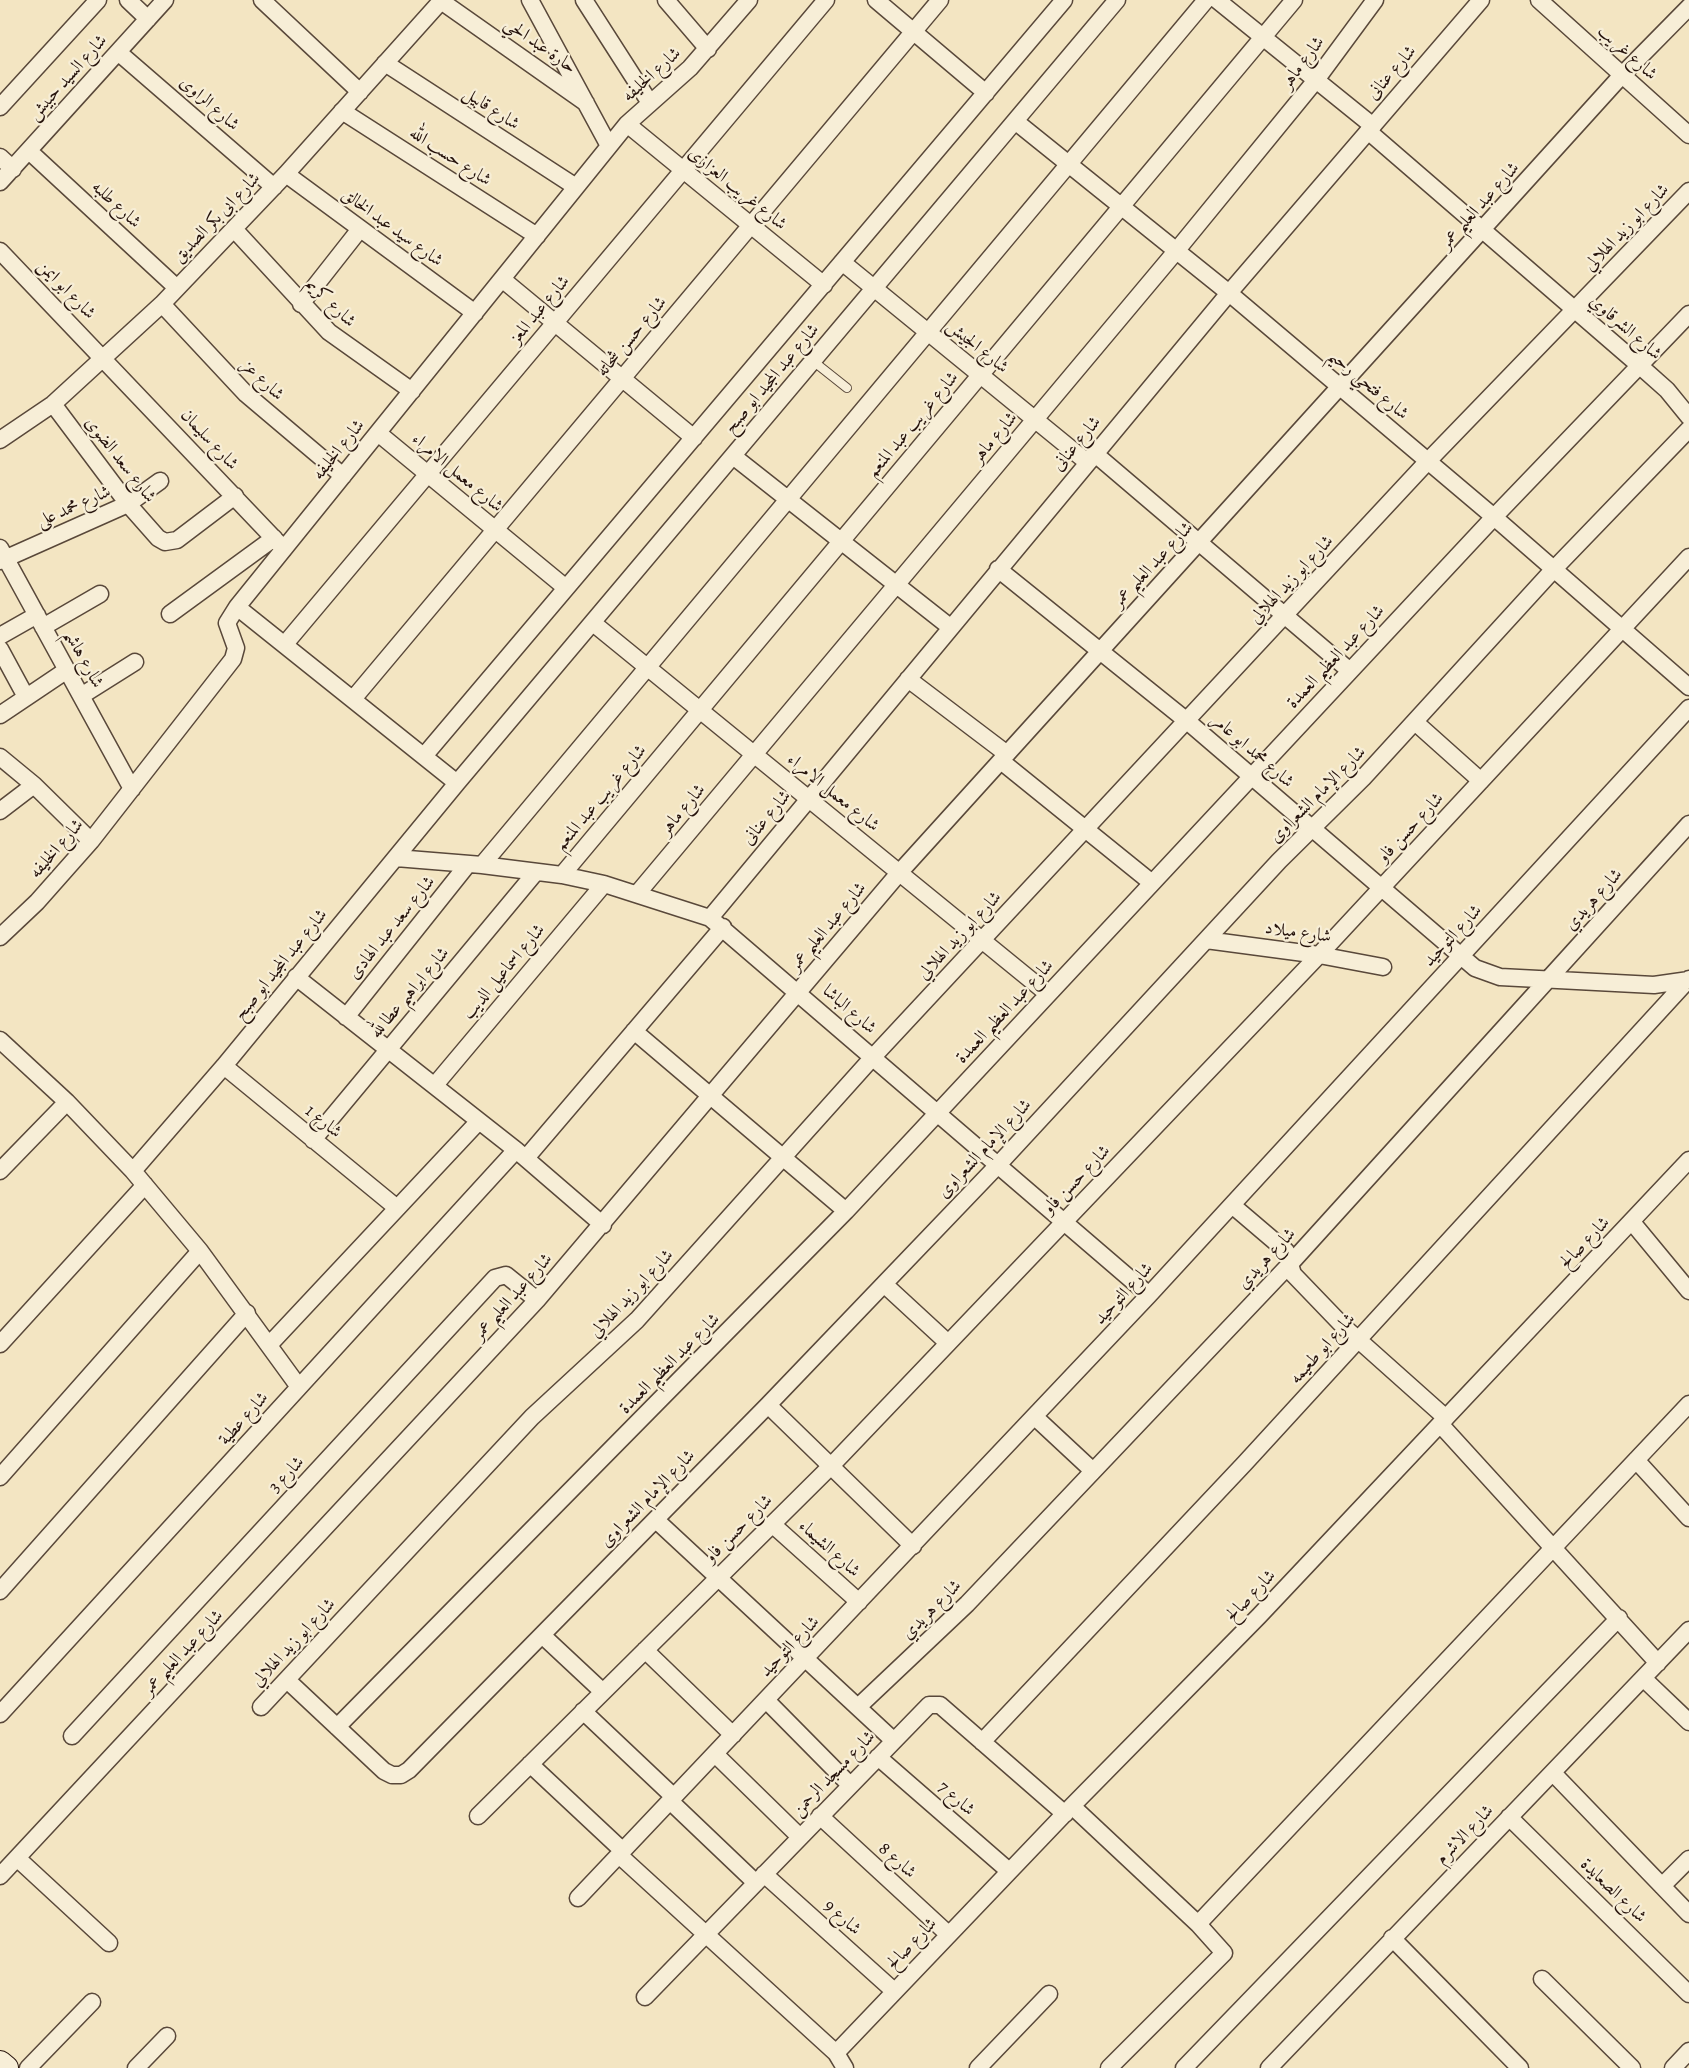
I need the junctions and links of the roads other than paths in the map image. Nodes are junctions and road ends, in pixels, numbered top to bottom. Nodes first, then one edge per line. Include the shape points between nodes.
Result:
1 (98, 0) edge
2 (128, 0) edge
3 (165, 0) edge
4 (262, 0) edge
5 (442, 0) edge
6 (530, 0) edge
7 (584, 0) edge
8 (666, 0) edge
9 (749, 0) edge
10 (826, 0) edge
11 (876, 0) edge
12 (940, 0) edge
13 (1064, 0) edge
14 (1117, 0) edge
15 (1206, 0) edge
16 (1216, 0) edge
17 (1294, 0) edge
18 (1375, 0) edge
19 (1481, 0) edge
20 (1539, 0) edge
21 (1689, 7) edge
22 (148, 19) junction
23 (914, 32) junction
24 (1263, 37) junction
25 (708, 49) junction
26 (118, 52) junction
27 (385, 63) junction
28 (1622, 75) junction
29 (1316, 80) junction
30 (360, 92) junction
31 (986, 93) junction
32 (586, 103) junction
33 (650, 103) junction
34 (0, 107) edge
35 (342, 111) junction
36 (1015, 121) junction
37 (627, 124) junction
38 (1370, 129) junction
39 (1689, 135) edge
40 (609, 146) junction
41 (29, 151) junction
42 (0, 157) edge
43 (1069, 164) junction
44 (13, 169) junction
45 (683, 170) junction
46 (280, 180) junction
47 (0, 182) edge
48 (576, 186) junction
49 (1689, 191) edge
50 (1121, 206) junction
51 (751, 225) junction
52 (234, 229) junction
53 (360, 229) junction
54 (1485, 230) junction
55 (537, 236) junction
56 (0, 250) edge
57 (1177, 250) junction
58 (843, 262) junction
59 (502, 279) junction
60 (824, 285) junction
61 (177, 288) junction
62 (874, 288) junction
63 (1229, 293) junction
64 (162, 304) junction
65 (301, 304) junction
66 (1576, 310) junction
67 (475, 313) junction
68 (1689, 314) edge
69 (555, 322) junction
70 (928, 332) junction
71 (105, 358) junction
72 (813, 361) junction
73 (1640, 366) junction
74 (980, 375) junction
75 (622, 379) junction
76 (847, 388) dead end
77 (1341, 388) junction
78 (412, 391) junction
79 (53, 404) junction
80 (1689, 417) edge
81 (1036, 420) junction
82 (1689, 429) edge
83 (378, 433) junction
84 (694, 438) junction
85 (0, 440) edge
86 (733, 456) junction
87 (1091, 458) junction
88 (1428, 461) junction
89 (428, 474) junction
90 (343, 476) junction
91 (160, 481) dead end
92 (235, 496) junction
93 (788, 500) junction
94 (128, 504) junction
95 (1494, 517) junction
96 (495, 530) junction
97 (841, 542) junction
98 (1200, 543) junction
99 (279, 544) junction
100 (2, 556) edge
101 (1689, 557) edge
102 (998, 569) junction
103 (1554, 569) junction
104 (897, 585) junction
105 (566, 588) junction
106 (100, 594) dead end
107 (237, 607) junction
108 (171, 614) dead end
109 (1286, 616) junction
110 (40, 621) junction
111 (592, 623) junction
112 (950, 627) junction
113 (1622, 627) junction
114 (0, 636) edge
115 (285, 645) junction
116 (0, 649) edge
117 (1100, 649) junction
118 (135, 662) dead end
119 (647, 668) junction
120 (67, 670) junction
121 (1350, 671) junction
122 (908, 678) junction
123 (1689, 687) edge
124 (81, 696) junction
125 (27, 697) junction
126 (353, 699) junction
127 (1689, 708) edge
128 (700, 710) junction
129 (0, 715) edge
130 (1187, 721) junction
131 (1415, 722) junction
132 (754, 755) junction
133 (424, 756) junction
134 (0, 757) edge
135 (1004, 757) junction
136 (1252, 776) junction
137 (1481, 781) junction
138 (458, 783) junction
139 (34, 785) junction
140 (132, 789) junction
141 (808, 798) junction
142 (0, 811) edge
143 (1689, 824) edge
144 (1312, 829) junction
145 (1086, 830) junction
146 (91, 841) junction
147 (396, 858) junction
148 (475, 864) junction
149 (536, 872) junction
150 (899, 873) junction
151 (562, 875) junction
152 (1152, 883) junction
153 (604, 884) junction
154 (1381, 888) junction
155 (637, 894) junction
156 (716, 922) junction
157 (2, 930) edge
158 (982, 940) junction
159 (1206, 940) junction
160 (1319, 955) junction
161 (1460, 957) junction
162 (1383, 967) dead end
163 (296, 977) junction
164 (1550, 977) junction
165 (1689, 980) edge
166 (798, 992) junction
167 (1048, 994) junction
168 (346, 1017) junction
169 (634, 1031) junction
170 (0, 1040) edge
171 (389, 1050) junction
172 (873, 1057) junction
173 (224, 1066) junction
174 (435, 1085) junction
175 (711, 1097) junction
176 (67, 1102) junction
177 (938, 1113) junction
178 (479, 1121) junction
179 (313, 1140) junction
180 (521, 1154) junction
181 (782, 1157) junction
182 (1689, 1160) edge
183 (998, 1165) junction
184 (133, 1171) junction
185 (0, 1172) edge
186 (145, 1185) junction
187 (1232, 1205) junction
188 (397, 1208) junction
189 (846, 1211) junction
190 (1064, 1222) junction
191 (1632, 1222) junction
192 (603, 1225) junction
193 (200, 1251) junction
194 (1290, 1264) junction
195 (884, 1284) junction
196 (1689, 1291) edge
197 (1149, 1295) junction
198 (537, 1300) junction
199 (247, 1313) junction
200 (1357, 1340) junction
201 (0, 1344) edge
202 (948, 1344) junction
203 (269, 1345) junction
204 (299, 1387) junction
205 (768, 1405) junction
206 (1688, 1406) edge
207 (1035, 1417) junction
208 (1443, 1421) junction
209 (1636, 1460) junction
210 (831, 1466) junction
211 (1093, 1471) junction
212 (0, 1477) edge
213 (1689, 1518) edge
214 (656, 1520) junction
215 (772, 1524) junction
216 (914, 1546) junction
217 (1554, 1548) junction
218 (718, 1577) junction
219 (0, 1591) edge
220 (859, 1602) junction
221 (1618, 1618) junction
222 (1689, 1630) edge
223 (542, 1635) junction
224 (645, 1650) junction
225 (806, 1659) junction
226 (1658, 1663) junction
227 (1643, 1678) junction
228 (287, 1680) junction
229 (603, 1692) junction
230 (766, 1700) junction
231 (261, 1707) dead end
232 (858, 1707) junction
233 (583, 1711) junction
234 (0, 1714) edge
235 (1689, 1722) edge
236 (337, 1727) junction
237 (733, 1735) junction
238 (72, 1736) dead end
239 (893, 1740) junction
240 (982, 1742) junction
241 (715, 1754) junction
242 (878, 1757) junction
243 (530, 1764) junction
244 (1553, 1773) junction
245 (850, 1785) junction
246 (672, 1799) junction
247 (1069, 1810) junction
248 (478, 1816) dead end
249 (820, 1816) junction
250 (1509, 1817) junction
251 (800, 1837) junction
252 (621, 1853) junction
253 (17, 1858) junction
254 (1689, 1860) edge
255 (1009, 1871) junction
256 (0, 1876) edge
257 (760, 1879) junction
258 (1662, 1886) junction
259 (578, 1898) dead end
260 (1689, 1914) edge
261 (1198, 1924) junction
262 (706, 1934) junction
263 (948, 1934) junction
264 (1392, 1938) junction
265 (109, 1943) dead end
266 (1542, 1979) dead end
267 (894, 1991) junction
268 (1049, 1994) dead end
269 (1689, 1994) edge
270 (645, 1997) dead end
271 (92, 2002) dead end
272 (167, 2036) dead end
273 (1689, 2051) edge
274 (836, 2053) junction
275 (0, 2063) edge
276 (6, 2068) edge
277 (28, 2068) edge
278 (136, 2068) edge
279 (845, 2068) edge
280 (978, 2068) edge
281 (1109, 2068) edge
282 (1184, 2068) edge
283 (1269, 2068) edge
284 (1520, 2068) edge
285 (1632, 2068) edge
286 (1673, 2068) edge

1 - 34 street
2 - 22 street
3 - 22 street, شارع السيد حبيش
4 - 30 street
5 - 27 street, شارع ابى بكر الصديق
5 - 32 street, حارة عبد الحي
6 - 32 street
7 - 33 street
8 - 25 street
9 - 25 street, شارع الخليفه
10 - 45 street, شارع عبد المعز
11 - 23 street
12 - 23 street, شارع حسن شحاته
13 - 31 street, شارع عبد المجيد ابو صبح
14 - 36 street, شارع عبد المجيد ابو صبح
15 - 43 street, شارع سعد عبد الهادى
16 - 24 street, شارع الشرقاوي
17 - 24 street, شارع غريب عبد المنعم
18 - 29 street, شارع ماهر
19 - 38 street, شارع عنانى
20 - 28 street, شارع غريب
21 - 28 street, شارع عبد العليم عمر
22 - 26 street, شارع السيد حبيش
23 - 31 street
23 - 51 street, شارع حسن شحاته
24 - 29 street, شارع الشرقاوي
24 - 50 street, شارع غريب عبد المنعم
25 - 33 street, شارع الخليفه
26 - 41 street, شارع السيد حبيش
26 - 46 street, شارع الراوى
27 - 30 street, شارع ابى بكر الصديق
27 - 48 street, شارع قابيل
28 - 39 street, شارع غريب
28 - 54 street, شارع عبد العليم عمر
29 - 38 street, شارع الشرقاوي
29 - 57 street, شارع ماهر
30 - 35 street, شارع ابى بكر الصديق
31 - 58 street, شارع عبد المجيد ابو صبح
32 - 40 street
33 - 37 street, شارع الخليفه
35 - 46 street, شارع ابى بكر الصديق
35 - 55 street, شارع حسب الله
36 - 43 street, شارع فتحي رحيم
36 - 62 street, شارع عبد المجيد ابو صبح
37 - 40 street, شارع الخليفه
37 - 45 street, شارع غريب العزازى
38 - 54 street, شارع الشرقاوي
38 - 63 street, شارع عنانى
40 - 48 street, شارع الخليفه
41 - 44 street, شارع السيد حبيش
41 - 61 street, شارع طلبه
42 - 44 street
43 - 50 street, شارع فتحي رحيم
43 - 70 street, شارع سعد عبد الهادى
44 - 47 street, شارع السيد حبيش
45 - 51 street, شارع غريب العزازى
45 - 69 street, شارع عبد المعز
46 - 52 street, شارع ابى بكر الصديق
46 - 53 street, شارع سيد عبد الخالق
48 - 55 street, شارع الخليفه
49 - 66 street, شارع ابو زيد الهلالي
50 - 57 street, شارع فتحي رحيم
50 - 74 street, شارع غريب عبد المنعم
51 - 60 street, شارع غريب العزازى
51 - 75 street, شارع حسن شحاته
52 - 61 street, شارع ابى بكر الصديق
52 - 65 street, شارع كريم
53 - 65 street
53 - 67 street, شارع سيد عبد الخالق
54 - 66 street, شارع الشرقاوي
54 - 77 street, شارع عبد العليم عمر
55 - 59 street, شارع الخليفه
56 - 71 street, شارع ابو ايمن
57 - 63 street, شارع فتحي رحيم
57 - 81 street, شارع ماهر
58 - 60 street, شارع عبد المجيد ابو صبح
58 - 62 street, شارع الجيش
59 - 67 street, شارع الخليفه
59 - 69 street
60 - 84 street, شارع عبد المجيد ابو صبح
61 - 64 street, شارع ابى بكر الصديق
62 - 70 street, شارع الجيش
62 - 72 street, شارع عبد المجيد ابو صبح
63 - 77 street, شارع فتحي رحيم
63 - 87 street, شارع عنانى
64 - 71 street, شارع ابى بكر الصديق
64 - 90 street, شارع عز via 246,394
65 - 78 street, شارع كريم via 329,332
66 - 73 street, شارع الشرقاوي
66 - 88 street, شارع ابو زيد الهلالي
67 - 78 street, شارع الخليفه
68 - 73 street, شارع عبد العظيم العمدة
69 - 75 street
69 - 89 street, شارع عبد المعز
70 - 74 street, شارع الجيش
70 - 93 street, شارع سعد عبد الهادى
71 - 79 street, شارع ابى بكر الصديق
71 - 92 street, شارع سليمان
72 - 76 lane
72 - 86 street, شارع عبد المجيد ابو صبح
73 - 80 street, شارع الشرقاوي
73 - 95 street, شارع عبد العظيم العمدة
74 - 81 street, شارع الجيش
74 - 97 street, شارع غريب عبد المنعم
75 - 84 street
75 - 96 street, شارع حسن شحاته
77 - 88 street, شارع فتحي رحيم
77 - 98 street, شارع عبد العليم عمر
78 - 83 street, شارع الخليفه
79 - 85 street, شارع ابى بكر الصديق
79 - 94 street, شارع سعد الضوى
81 - 87 street, شارع الجيش
81 - 104 street, شارع ماهر
82 - 103 street, شارع الإمام الشعراوى
83 - 89 street, شارع معمل الامراء
83 - 90 street, شارع الخليفه
84 - 105 street, شارع عبد المجيد ابو صبح
86 - 93 street
86 - 111 street, شارع عبد المجيد ابو صبح
87 - 98 street, شارع الجيش
87 - 102 street, شارع عنانى
88 - 95 street, شارع فتحي رحيم
88 - 109 street, شارع ابو زيد الهلالي
89 - 96 street, شارع معمل الامراء
89 - 115 street, شارع عبد المعز
90 - 99 street, شارع الخليفه
91 - 94 street, شارع محمد على
92 - 94 street, شارع سعد الضوى via 172,543 158,538
92 - 99 street, شارع سليمان
93 - 97 street
93 - 119 street, شارع سعد عبد الهادى
94 - 100 street, شارع محمد على
95 - 103 street, شارع فتحي رحيم
95 - 121 street, شارع عبد العظيم العمدة
96 - 105 street, شارع معمل الامراء
96 - 126 street, شارع حسن شحاته
97 - 104 street
97 - 128 street, شارع غريب عبد المنعم
98 - 109 street, شارع الجيش
98 - 117 street, شارع عبد العليم عمر
99 - 107 street, شارع الخليفه
99 - 108 street
100 - 110 street, شارع هاشم
101 - 113 street, شارع حسن فاو
102 - 112 street, شارع عنانى
102 - 117 street, شارع محمد ابو عامر
103 - 113 street, شارع فتحي رحيم
103 - 131 street, شارع الإمام الشعراوى
104 - 112 street
104 - 132 street, شارع ماهر
105 - 133 street, شارع عبد المجيد ابو صبح
106 - 110 street
107 - 115 street
107 - 140 street, شارع الخليفه via 226,623 236,648 233,659
109 - 121 street, شارع الجيش
109 - 130 street, شارع ابو زيد الهلالي
110 - 114 street
110 - 120 street, شارع هاشم
111 - 119 street, شارع معمل الامراء
111 - 138 street, شارع عبد المجيد ابو صبح
112 - 122 street, شارع عنانى
113 - 123 street, شارع فتحي رحيم
113 - 137 street, شارع حسن فاو
115 - 126 street
116 - 125 street
117 - 130 street, شارع محمد ابو عامر
117 - 135 street, شارع عبد العليم عمر
118 - 124 street
119 - 128 street, شارع معمل الامراء
119 - 148 street, شارع سعد عبد الهادى
120 - 124 street, شارع هاشم
120 - 125 street
121 - 136 street, شارع عبد العظيم العمدة
122 - 135 street
122 - 141 street, شارع عنانى
124 - 140 street, شارع هاشم
125 - 129 street
126 - 133 street
127 - 161 street, شارع التوحيد
128 - 132 street, شارع معمل الامراء
128 - 151 street, شارع غريب عبد المنعم
130 - 136 street, شارع محمد ابو عامر
130 - 145 street, شارع ابو زيد الهلالي
131 - 137 street
131 - 144 street, شارع الإمام الشعراوى
132 - 141 street, شارع معمل الامراء
132 - 155 street, شارع ماهر
133 - 138 street
134 - 139 street
135 - 145 street
135 - 150 street, شارع عبد العليم عمر
136 - 144 street, شارع محمد ابو عامر
136 - 152 street, شارع عبد العظيم العمدة
137 - 154 street, شارع حسن فاو
138 - 147 street, شارع عبد المجيد ابو صبح
139 - 142 street
139 - 146 street
140 - 146 street, شارع الخليفه
141 - 150 street, شارع معمل الامراء
141 - 156 street, شارع عنانى
143 - 164 street, شارع هريدي
144 - 154 street, شارع محمد ابو عامر
144 - 159 street, شارع الإمام الشعراوى
145 - 152 street
145 - 158 street, شارع ابو زيد الهلالي
146 - 157 street, شارع الخليفه
147 - 148 street, شارع الباشا
147 - 163 street, شارع عبد المجيد ابو صبح
148 - 149 street, شارع الباشا
148 - 168 street, شارع سعد عبد الهادى
149 - 151 street, شارع الباشا
149 - 171 street, شارع ابراهيم عطا لله
150 - 158 street, شارع معمل الامراء
150 - 166 street, شارع عبد العليم عمر
151 - 153 street, شارع الباشا
152 - 167 street, شارع عبد العظيم العمدة
153 - 155 street, شارع الباشا
153 - 174 street, شارع اسماعيل الديب
154 - 160 street, شارع حسن فاو
154 - 161 street, شارع محمد ابو عامر
155 - 156 street, شارع الباشا
156 - 166 street, شارع الباشا
156 - 169 street, شارع عنانى
158 - 167 street, شارع معمل الامراء
158 - 172 street, شارع ابو زيد الهلالي
159 - 160 street, شارع ميلاد
159 - 183 street, شارع الإمام الشعراوى
160 - 162 street, شارع ميلاد
160 - 190 street, شارع حسن فاو
161 - 164 street, شارع محمد ابو عامر via 1491,975
161 - 187 street, شارع التوحيد
163 - 168 street
163 - 173 street, شارع عبد المجيد ابو صبح
164 - 165 street, شارع محمد ابو عامر via 1654,985
164 - 194 street, شارع هريدي
165 - 200 street, شارع ابو طعيمه
166 - 172 street, شارع الباشا
166 - 175 street, شارع عبد العليم عمر
167 - 177 street, شارع عبد العظيم العمدة
168 - 171 street
169 - 175 street
169 - 180 street, شارع عنانى
170 - 176 street
171 - 174 street
171 - 179 street, شارع ابراهيم عطا لله
172 - 177 street, شارع الباشا
172 - 181 street, شارع ابو زيد الهلالي
173 - 179 street, شارع 1
173 - 184 street, شارع عبد المجيد ابو صبح
174 - 178 street
175 - 181 street
175 - 192 street, شارع عبد العليم عمر
176 - 184 street
176 - 185 street
177 - 183 street, شارع الباشا
177 - 189 street, شارع عبد العظيم العمدة
178 - 180 street
178 - 188 street
179 - 188 street, شارع 1
180 - 192 street
180 - 204 street, شارع عطية
181 - 189 street
181 - 228 street, شارع ابو زيد الهلالي via 637,1320 532,1417
182 - 191 street, شارع صالح
183 - 190 street, شارع الباشا
183 - 195 street, شارع الإمام الشعراوى
184 - 186 street
186 - 193 street
186 - 201 street
187 - 194 street via 1286,1251
187 - 197 street, شارع التوحيد
188 - 203 street
189 - 236 street, شارع عبد العظيم العمدة
190 - 197 street, شارع الباشا
190 - 202 street, شارع حسن فاو
191 - 196 street
191 - 208 street, شارع صالح
192 - 198 street, شارع عبد العليم عمر
193 - 199 street
193 - 212 street
194 - 200 street via 1296,1277
194 - 211 street, شارع هريدي
195 - 202 street
195 - 205 street, شارع الإمام الشعراوى
197 - 207 street, شارع التوحيد
198 - 238 street, شارع 3 via 506,1275 495,1278
198 - 253 street, شارع عبد العليم عمر
199 - 203 street
199 - 219 street
200 - 208 street
200 - 240 street, شارع ابو طعيمه
202 - 210 street, شارع حسن فاو
203 - 204 street
204 - 234 street, شارع عطية
205 - 210 street
205 - 214 street, شارع الإمام الشعراوى
206 - 209 street
207 - 211 street
207 - 216 street, شارع التوحيد
208 - 217 street
208 - 247 street, شارع صالح
209 - 213 street
209 - 217 street
210 - 215 street, شارع حسن فاو
210 - 216 street
211 - 232 street, شارع هريدي via 959,1612
214 - 218 street
214 - 223 street, شارع الإمام الشعراوى
215 - 218 street, شارع حسن فاو
215 - 220 street, شارع الشيماء
216 - 220 street, شارع التوحيد
217 - 221 street
217 - 261 street
218 - 224 street, شارع حسن فاو
218 - 225 street
220 - 225 street, شارع التوحيد
221 - 226 street
221 - 282 street
222 - 226 street, شارع الاشرم
223 - 229 street
223 - 236 street, شارع الإمام الشعراوى via 401,1775 384,1771
224 - 229 street, شارع حسن فاو
224 - 237 street
225 - 230 street, شارع التوحيد
225 - 232 street
226 - 227 street, شارع الاشرم
227 - 235 street
227 - 244 street, شارع الاشرم
228 - 231 street, شارع ابو زيد الهلالي
228 - 236 street, شارع الإمام الشعراوى
229 - 233 street, شارع حسن فاو
230 - 237 street, شارع التوحيد
230 - 245 street
232 - 239 street
233 - 243 street, شارع حسن فاو
233 - 246 street, شارع 9
237 - 241 street, شارع التوحيد
239 - 240 street, شارع مسجد الرحمن via 925,1707 935,1704
239 - 242 street, شارع مسجد الرحمن
240 - 247 street, شارع مسجد الرحمن
241 - 246 street, شارع التوحيد
241 - 251 street
242 - 245 street, شارع مسجد الرحمن
242 - 255 street, شارع 7
243 - 248 street, شارع حسن فاو
243 - 252 street
244 - 250 street, شارع الاشرم
244 - 258 street
245 - 249 street, شارع مسجد الرحمن
246 - 252 street, شارع التوحيد
246 - 257 street, شارع 9
247 - 255 street, شارع صالح
247 - 261 street, شارع مسجد الرحمن
249 - 251 street, شارع مسجد الرحمن
249 - 263 street, شارع 8
250 - 264 street, شارع الاشرم
250 - 269 street, شارع الصعايدة
251 - 257 street, شارع مسجد الرحمن
252 - 259 street, شارع التوحيد
252 - 262 street
253 - 256 street, شارع عبد العليم عمر
253 - 265 street
254 - 258 street
255 - 263 street, شارع صالح
257 - 262 street, شارع مسجد الرحمن
257 - 267 street, شارع 9
258 - 260 street
261 - 281 street, شارع مسجد الرحمن via 1222,1949 1221,1958
262 - 270 street, شارع مسجد الرحمن
262 - 274 street
263 - 267 street, شارع صالح
264 - 283 street, شارع الاشرم
264 - 284 street
266 - 285 street
267 - 274 street, شارع صالح
268 - 280 street
271 - 277 street
272 - 278 street
273 - 286 street
274 - 279 street
275 - 276 main road

